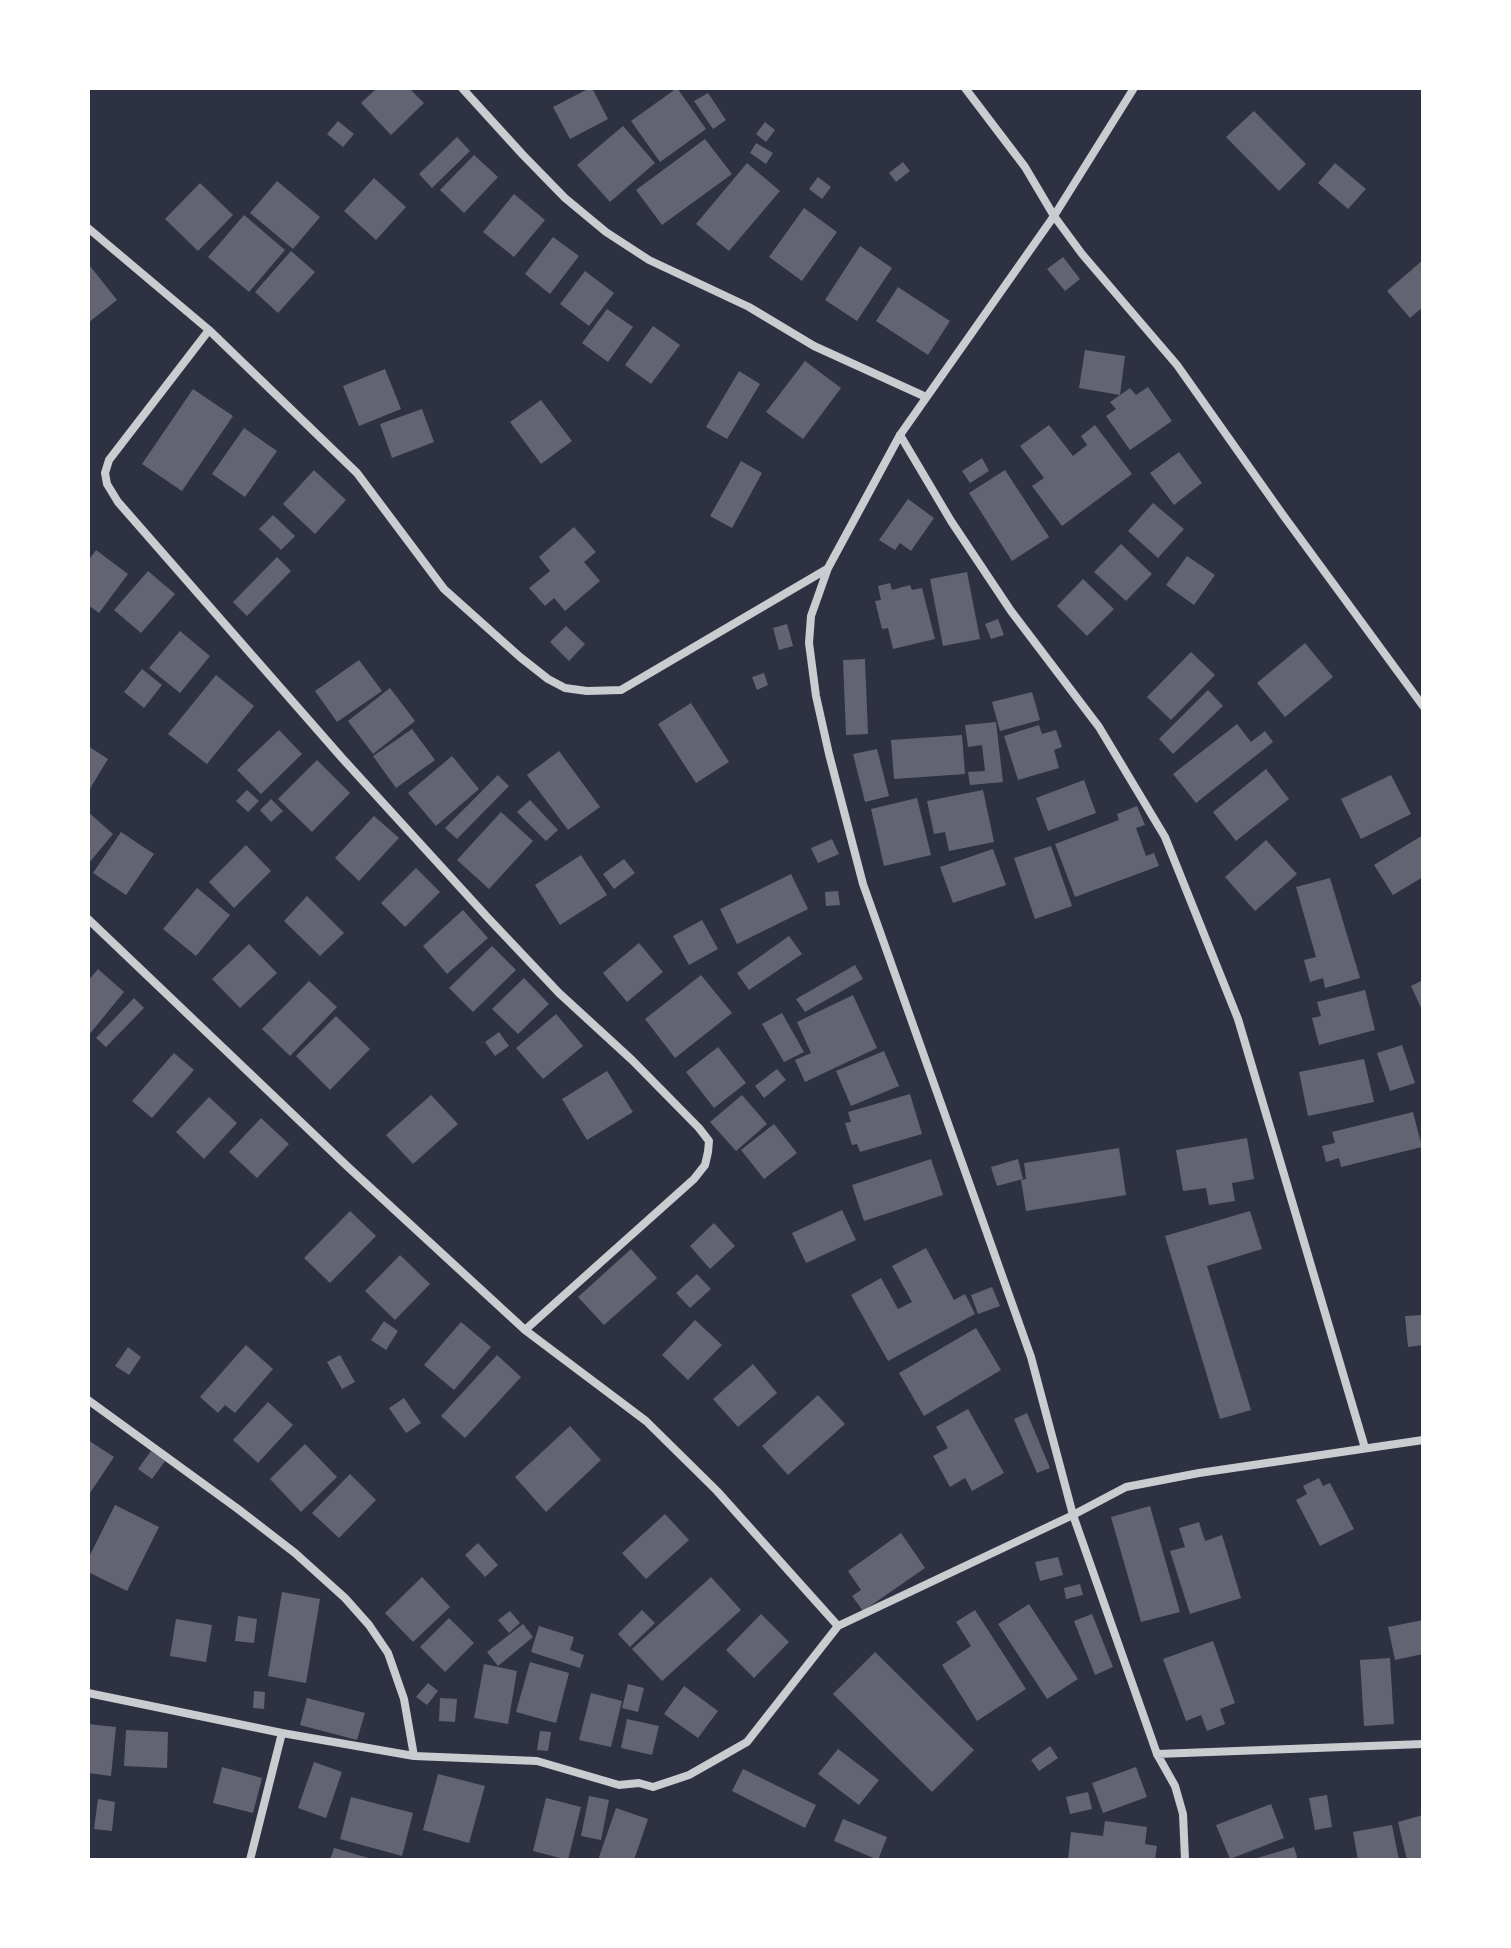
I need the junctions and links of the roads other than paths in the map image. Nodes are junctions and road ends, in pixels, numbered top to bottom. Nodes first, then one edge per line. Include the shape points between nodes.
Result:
1 (462, 88) edge
2 (965, 88) edge
3 (1134, 88) edge
4 (1054, 216) junction
5 (88, 228) edge
6 (209, 330) junction
7 (926, 397) junction
8 (900, 435) junction
9 (828, 568) junction
10 (1423, 706) edge
11 (88, 919) edge
12 (525, 1330) junction
13 (88, 1400) edge
14 (1423, 1440) edge
15 (1365, 1448) junction
16 (1073, 1515) junction
17 (838, 1626) junction
18 (88, 1693) edge
19 (282, 1733) junction
20 (1423, 1744) edge
21 (1157, 1754) junction
22 (414, 1756) junction
23 (250, 1860) edge
24 (1185, 1860) edge

1 - 7 street via 565,198 606,232 814,346
2 - 4 street via 1025,167
3 - 4 street
4 - 7 street
4 - 10 street via 1177,365
5 - 6 street
6 - 9 street via 357,473 444,589 520,657 565,688 621,690
6 - 12 street via 109,460 107,484 118,502 489,919 709,1141 705,1165 694,1179
7 - 8 street
8 - 9 street
8 - 15 street via 1011,611 1099,727 1165,837 1238,1019
9 - 16 street via 811,616 809,643 829,754 863,884 1031,1357
11 - 12 street
12 - 17 street via 646,1421
13 - 22 street via 295,1553 345,1598 388,1653 404,1699
14 - 15 street
15 - 16 street via 1126,1487
16 - 17 street
16 - 21 street
17 - 22 street via 747,1742 671,1782 619,1785 537,1761
18 - 19 street
19 - 22 street
19 - 23 street
20 - 21 street
21 - 24 street via 1183,1814

